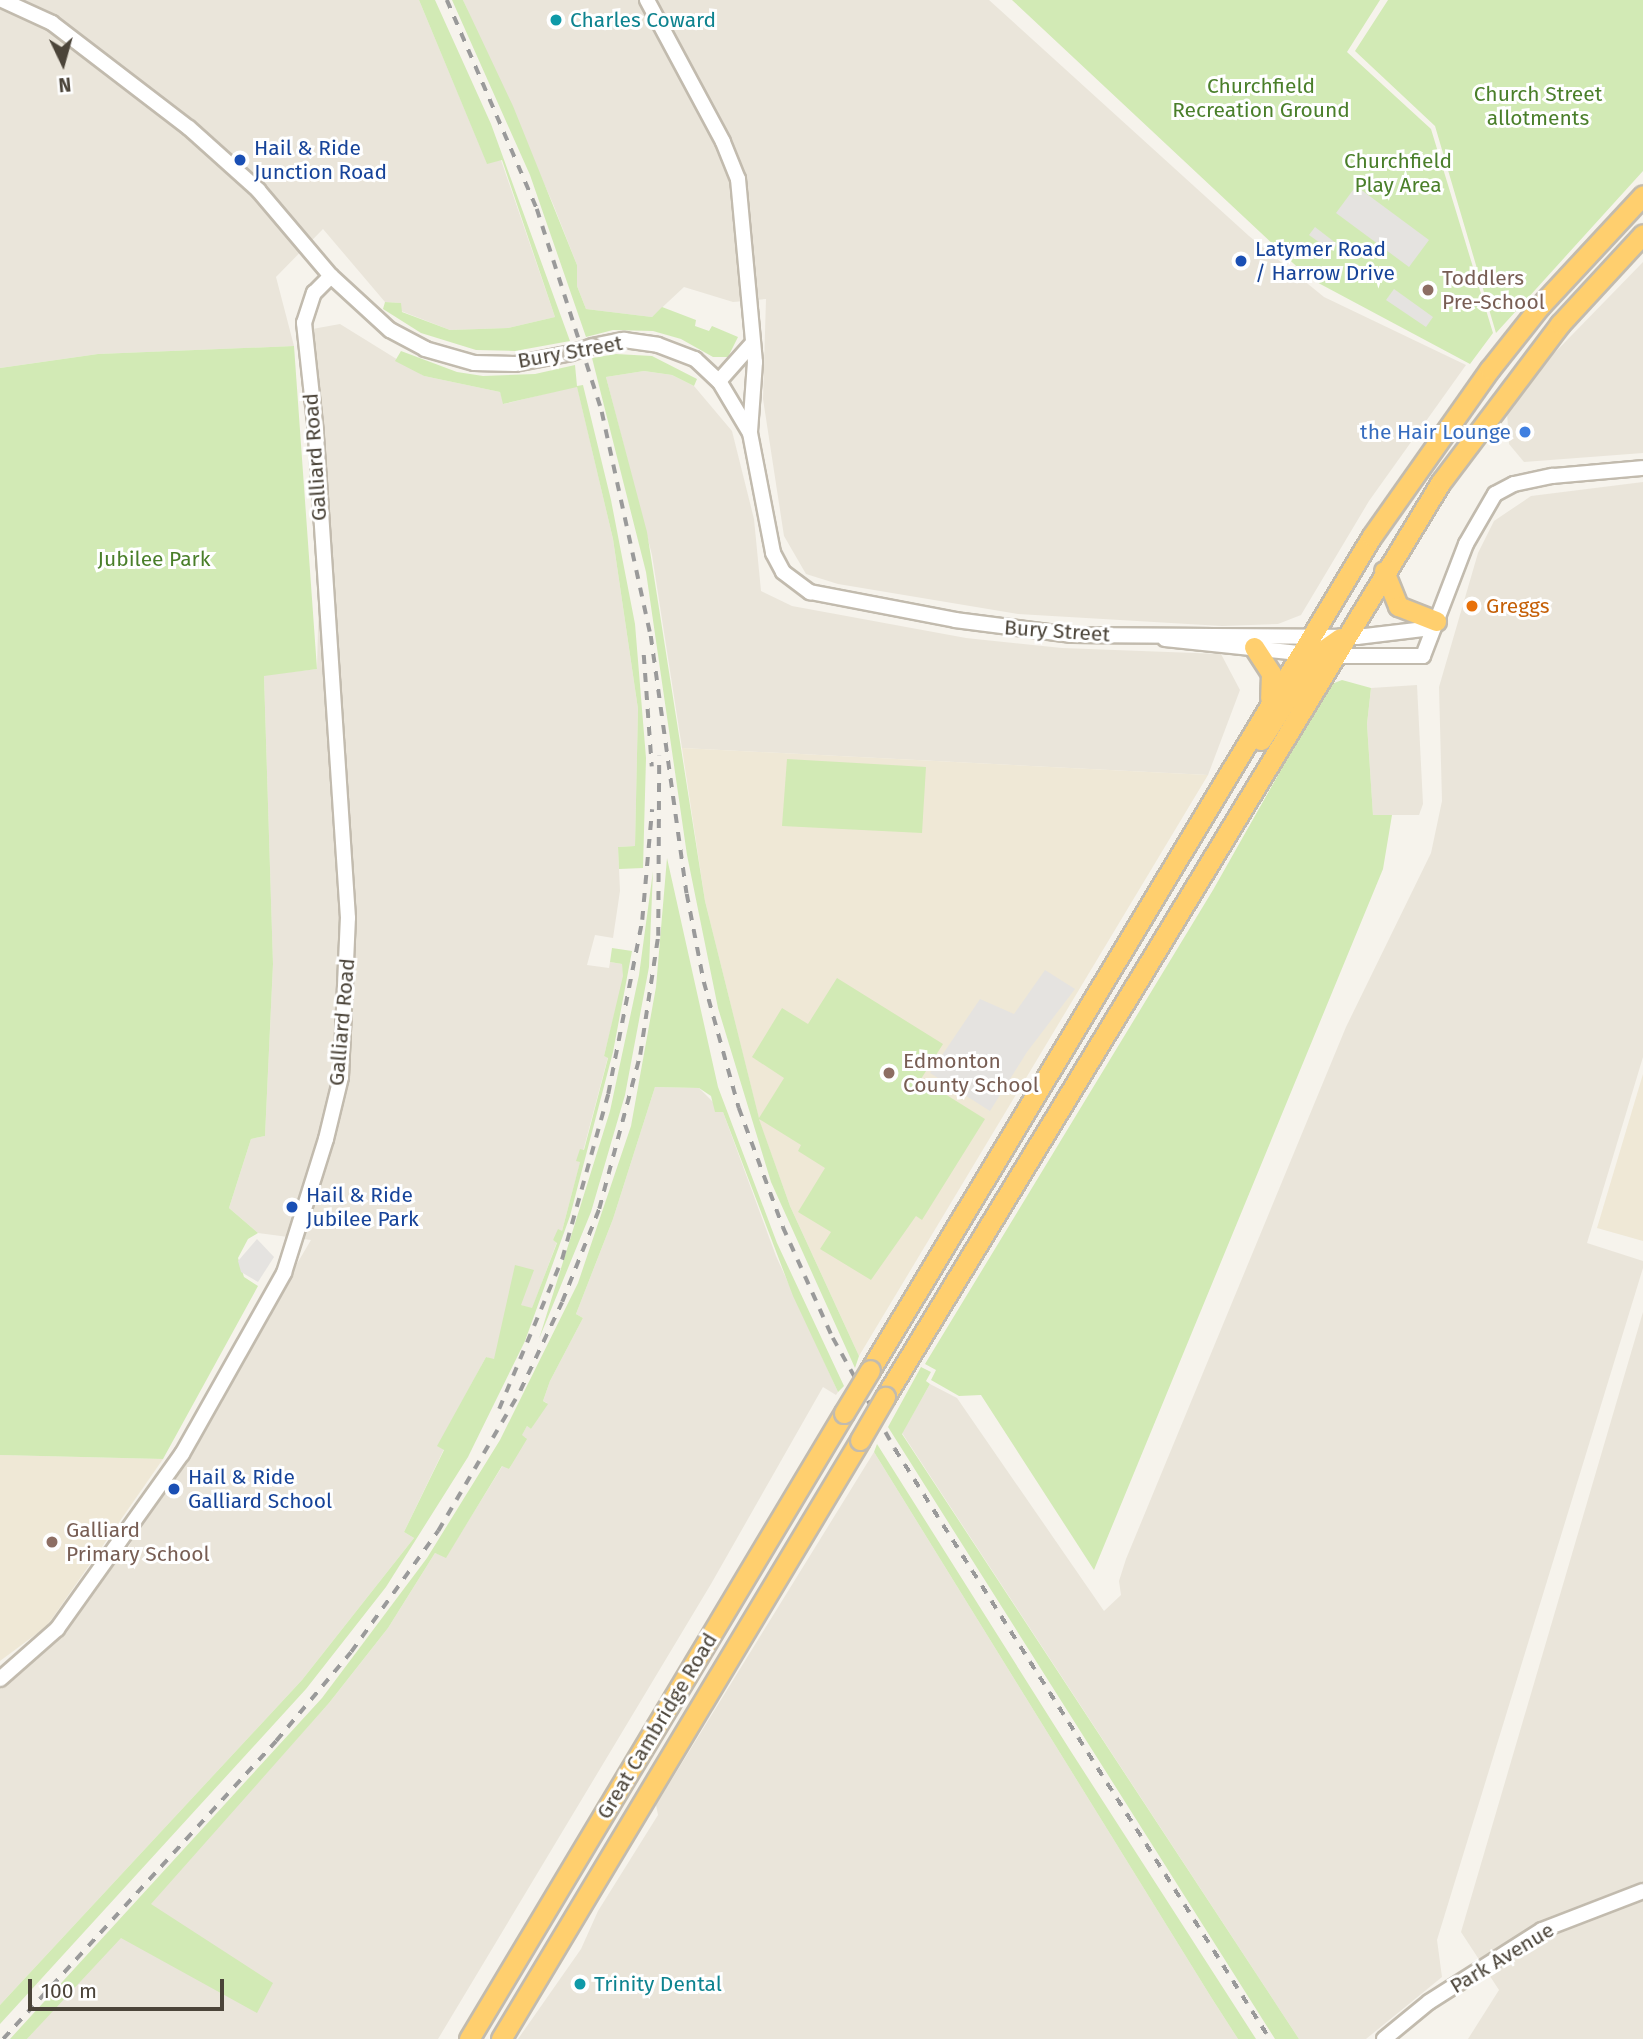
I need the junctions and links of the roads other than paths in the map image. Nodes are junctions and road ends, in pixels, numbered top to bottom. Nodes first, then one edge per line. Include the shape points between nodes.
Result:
1 (2, 0) edge
2 (648, 0) edge
3 (1643, 195) edge
4 (1643, 234) edge
5 (331, 276) junction
6 (751, 345) junction
7 (719, 381) junction
8 (754, 388) junction
9 (732, 395) junction
10 (750, 433) junction
11 (1643, 468) edge
12 (1441, 482) junction
13 (1384, 571) junction
14 (1434, 625) junction
15 (1327, 635) junction
16 (1150, 636) junction
17 (1254, 647) junction
18 (1316, 655) junction
19 (1269, 702) junction
20 (1225, 781) junction
21 (0, 1679) edge
22 (1643, 1891) edge
23 (573, 1919) junction
24 (507, 1977) junction
25 (469, 2039) edge
26 (501, 2039) edge
27 (1384, 2039) edge

1 - 5 street, Bury Street via 70,36 190,128 258,190
2 - 6 street via 738,179
3 - 15 highway via 1540,306 1466,400
4 - 12 highway via 1560,324
5 - 7 street, Bury Street, bridge via 390,330 450,357 515,363 624,340 658,345 695,359
5 - 21 street, Galliard Road via 314,293 304,323 316,433 348,918 348,1001 341,1077 284,1273 182,1454 57,1629
6 - 7 street
6 - 8 street
7 - 9 street, Bury Street
8 - 9 street
8 - 10 street
9 - 10 street, Bury Street
10 - 16 street, Bury Street via 773,553 783,572 810,592 1041,632
11 - 14 street via 1553,476 1514,484 1495,494 1466,544
12 - 13 highway
12 - 15 highway via 1429,487 1405,519
13 - 14 highway via 1398,606
13 - 15 highway
14 - 15 street, Bury Street via 1409,634
14 - 18 street, Bury Street via 1423,656
15 - 16 street, Bury Street
15 - 18 highway
15 - 18 highway
16 - 17 street, Bury Street via 1182,644
17 - 18 street, Bury Street
17 - 19 highway via 1271,673
18 - 19 highway
18 - 20 highway via 1241,772
18 - 23 highway, Great Cambridge Road, bridge via 860,1440
19 - 20 highway
20 - 24 highway, Great Cambridge Road, bridge
22 - 27 street, Park Avenue via 1542,1930
23 - 24 highway via 566,1915 552,1921
23 - 26 highway, Great Cambridge Road
24 - 25 highway, Great Cambridge Road

